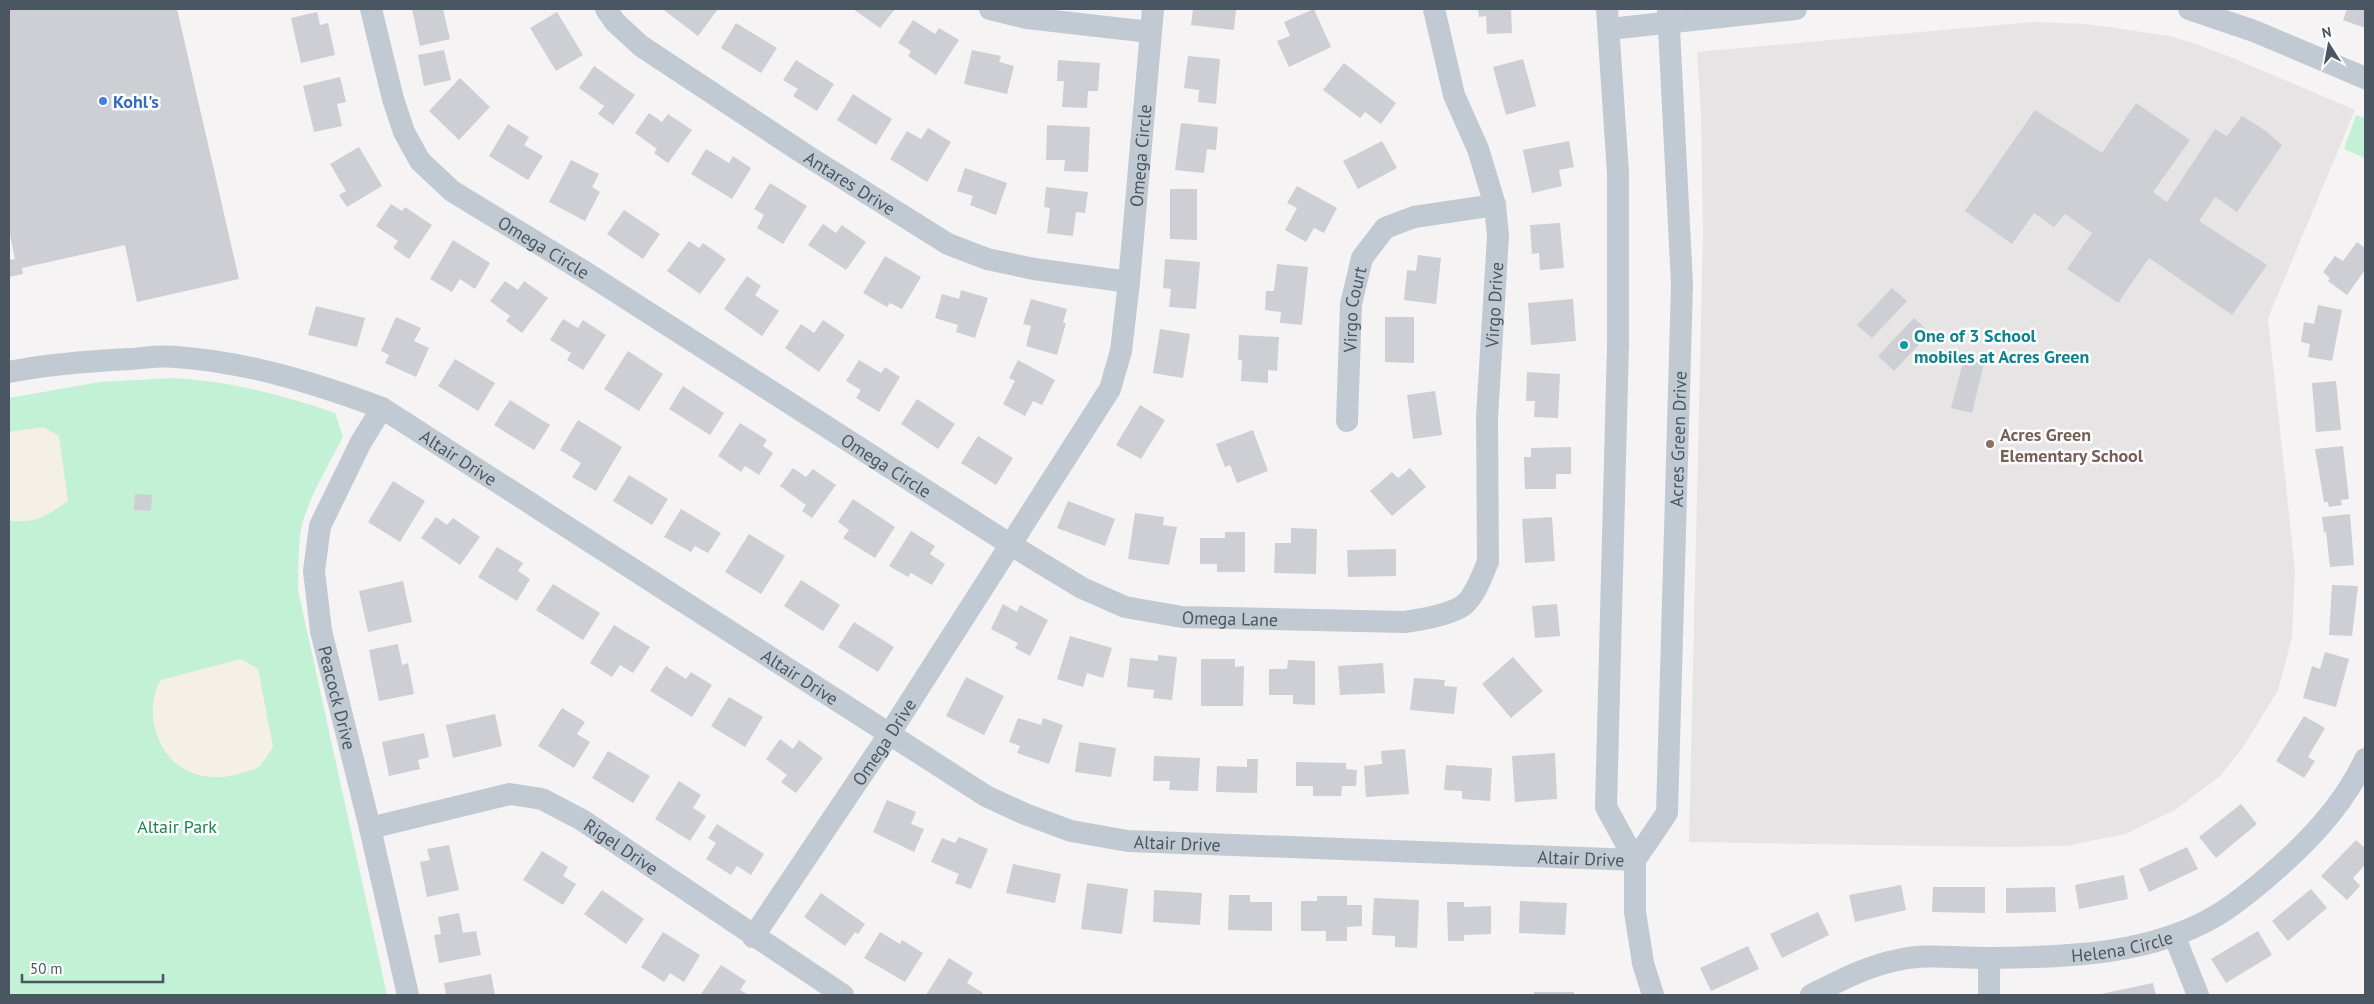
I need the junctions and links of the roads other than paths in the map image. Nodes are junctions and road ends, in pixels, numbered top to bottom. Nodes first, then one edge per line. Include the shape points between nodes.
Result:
1 (371, 9) edge
2 (606, 9) edge
3 (990, 9) edge
4 (1153, 9) edge
5 (1430, 9) edge
6 (1796, 9) edge
7 (2189, 9) edge
8 (1668, 15) edge
9 (1608, 19) edge
10 (1150, 32) junction
11 (2365, 78) edge
12 (1495, 205) junction
13 (1129, 282) junction
14 (9, 372) edge
15 (382, 408) junction
16 (1347, 421) dead end
17 (1011, 545) junction
18 (1465, 604) joint
19 (890, 733) junction
20 (2365, 759) edge
21 (370, 828) junction
22 (1635, 860) junction
23 (2174, 935) junction
24 (753, 936) junction
25 (1990, 958) junction
26 (408, 995) edge
27 (844, 995) edge
28 (1654, 995) edge
29 (1811, 995) edge
30 (1989, 995) edge
31 (2198, 995) edge

1 - 17 street, Omega Circle via 404,132 420,161 452,190
2 - 13 street, Antares Drive via 641,46 948,244 996,261 1034,269
3 - 10 street via 1027,18
4 - 10 street, Omega Circle
5 - 12 street, Virgo Drive via 1454,95 1478,149
6 - 8 street
7 - 11 street via 2254,31
8 - 9 street
8 - 22 street, Acres Green Drive via 1682,284 1667,813
9 - 22 street via 1618,173 1618,258 1606,807
10 - 13 street, Omega Circle
12 - 16 street, Virgo Court via 1414,217 1385,228 1362,258 1351,304
12 - 18 street, Virgo Drive via 1498,236 1487,417 1488,562
13 - 17 street, Omega Circle via 1121,351 1110,389
14 - 15 street, Altair Drive via 37,366 175,356 257,369 316,383
15 - 19 street, Altair Drive
15 - 21 street, Peacock Drive via 361,442 320,526 314,571 321,631
17 - 18 street, Omega Lane via 1082,588 1125,608 1182,617 1404,622 1434,617
17 - 19 street, Omega Drive
19 - 22 street, Altair Drive via 986,796 1071,831 1128,840
19 - 24 street, Omega Drive
20 - 23 street, Helena Circle via 2332,812 2300,848 2256,888 2218,914
21 - 24 street, Rigel Drive via 510,794 542,799 582,820
21 - 26 street, Peacock Drive
22 - 28 street via 1635,912 1643,964
23 - 25 street, Helena Circle via 2113,951
23 - 31 street
24 - 27 street, Rigel Drive
25 - 29 street, Helena Circle via 1899,960 1861,970
25 - 30 street

